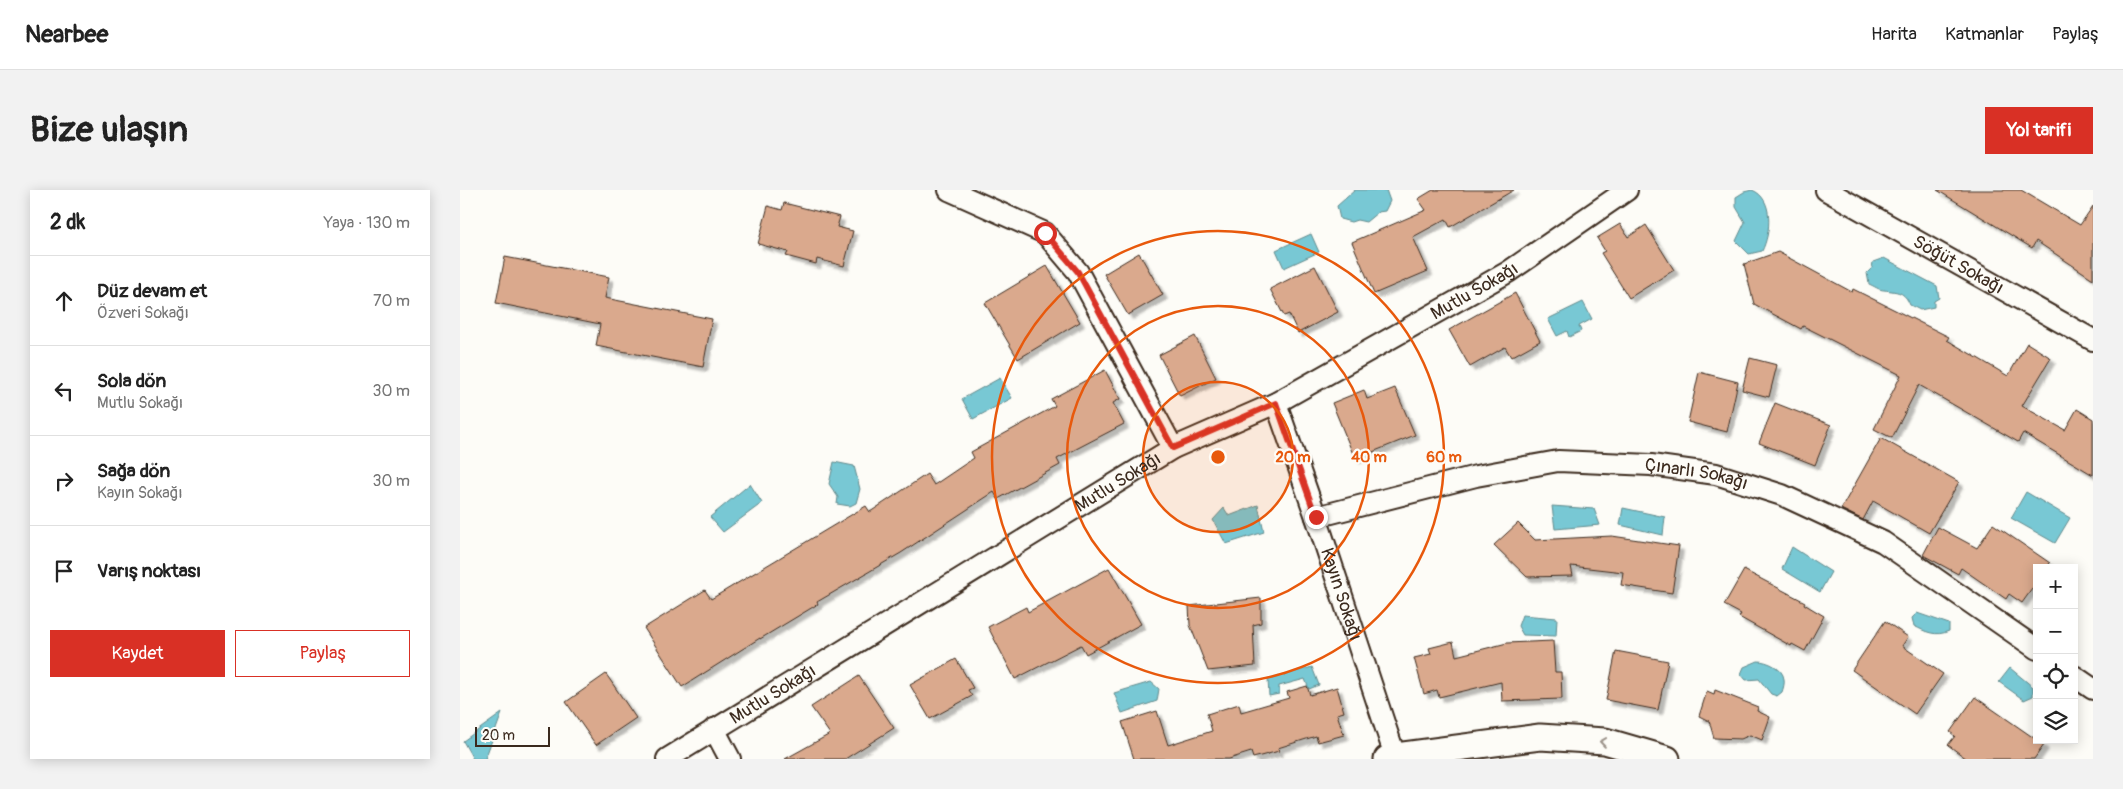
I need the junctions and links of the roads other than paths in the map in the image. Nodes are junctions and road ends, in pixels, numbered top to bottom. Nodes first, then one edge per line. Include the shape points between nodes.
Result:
1 (949, 190) edge
2 (1627, 190) edge
3 (1826, 190) edge
4 (2093, 340) edge
5 (1276, 403) junction
6 (1173, 448) junction
7 (1316, 517) junction
8 (2033, 647) edge
9 (2078, 679) edge
10 (2093, 689) edge
11 (714, 729) junction
12 (1393, 758) edge
13 (667, 759) edge
14 (730, 759) edge
15 (1667, 759) edge

1 - 6 street via 1045,233 1078,272
2 - 5 street, Mutlu Sokağı via 1508,272
3 - 4 street, Söğüt Sokağı
5 - 6 street, Mutlu Sokağı
5 - 7 street, Kayın Sokağı
6 - 11 street, Mutlu Sokağı
7 - 8 street, Çınarlı Sokağı via 1476,476 1558,461 1652,465 1716,474 1782,495 1883,542
7 - 12 street, Kayın Sokağı
9 - 10 street
11 - 13 street, Mutlu Sokağı
11 - 14 street
15 -> 12 street via 1605,741 1540,737

